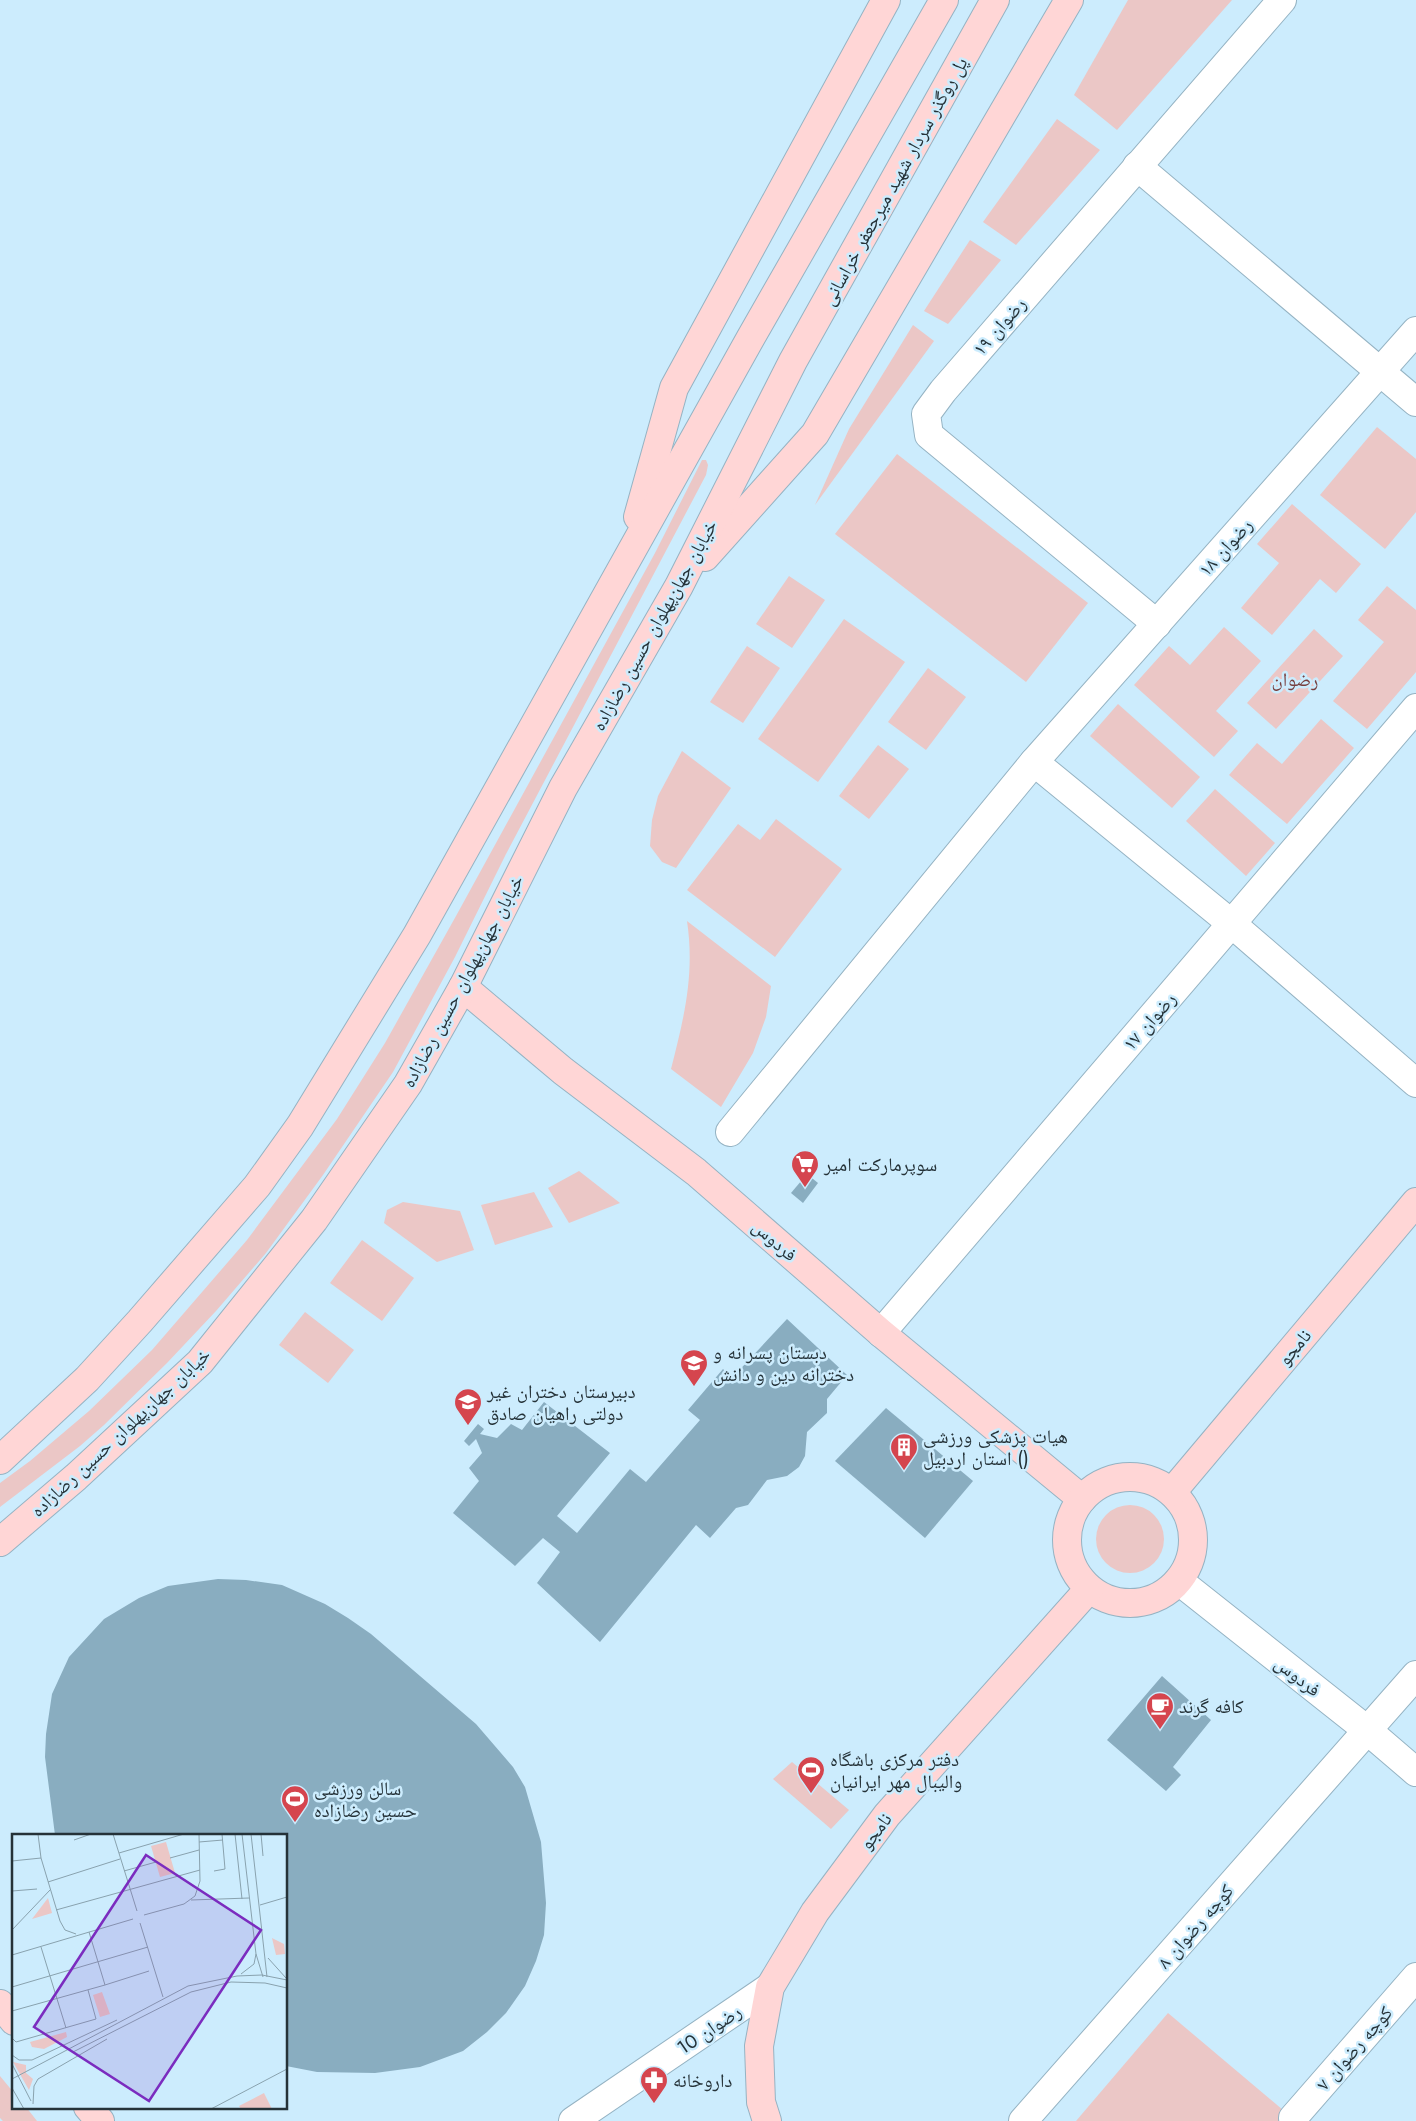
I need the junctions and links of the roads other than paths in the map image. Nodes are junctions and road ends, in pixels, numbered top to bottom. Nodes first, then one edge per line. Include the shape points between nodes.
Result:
1 (886, 0) edge
2 (944, 0) edge
3 (995, 0) edge
4 (1069, 0) edge
5 (1282, 0) edge
6 (1137, 166) junction
7 (1416, 332) edge
8 (793, 361) joint
9 (1381, 372) junction
10 (1416, 402) edge
11 (626, 560) junction
12 (679, 586) junction
13 (1157, 624) junction
14 (1416, 708) edge
15 (1034, 762) junction
16 (1232, 924) junction
17 (463, 986) junction
18 (1416, 1082) edge
19 (730, 1132) dead end
20 (1416, 1202) edge
21 (881, 1333) junction
22 (0, 1460) edge
23 (1172, 1492) junction
24 (1082, 1499) junction
25 (0, 1542) edge
26 (1179, 1582) junction
27 (1090, 1589) junction
28 (1416, 1675) edge
29 (1368, 1730) junction
30 (1416, 1772) edge
31 (1416, 1977) edge
32 (770, 1987) junction
33 (0, 2004) edge
34 (12, 2018) edge
35 (89, 2108) edge
36 (1293, 2118) dead end
37 (100, 2121) edge
38 (573, 2121) edge
39 (767, 2121) edge
40 (1023, 2121) edge

1 - 11 main road via 674,388
2 - 11 main road
3 - 8 main road, پل روگذر سردار شهید میرجعفر خراسانی
4 - 12 main road via 815,434
5 - 6 street, رضوان ۱۹
6 - 9 street
6 - 13 street, رضوان ۱۹ via 926,414 929,435
7 - 9 street, رضوان ۱۸
8 - 12 main road, خیابان جهان‌پهلوان حسین رضا‌زاده
9 - 10 street
9 - 13 street, رضوان ۱۸
11 - 22 main road via 417,935 300,1126 257,1186 140,1321 87,1379
12 - 17 main road, خیابان جهان‌پهلوان حسین رضا‌زاده via 563,788
13 - 15 street, رضوان ۱۸
14 - 16 street, رضوان ۱۷
15 - 16 street
15 - 19 street, رضوان ۱۸
16 - 18 street
16 - 21 street, رضوان ۱۷
17 - 21 main road, فردوس via 563,1071 696,1172
17 - 25 main road, خیابان جهان‌پهلوان حسین رضا‌زاده via 408,1084 314,1220 200,1362 76,1477
20 - 23 main road, نامجو
21 - 24 main road, فردوس
23 - 24 main road via 1155,1482 1136,1477 1116,1479 1097,1486
23 - 26 main road via 1185,1507 1192,1526 1193,1546 1189,1564
24 - 27 main road via 1072,1517 1067,1536 1068,1556 1076,1574
26 - 27 main road via 1164,1594 1145,1602 1126,1604 1106,1599
26 - 29 street, فردوس
27 - 32 main road, نامجو via 886,1815 816,1912
28 - 29 street, کوچه رضوان ۸
29 - 30 street, فردوس
29 - 40 street, کوچه رضوان ۸
31 - 36 street, کوچه رضوان ۷
32 - 38 street, رضوان 10
32 - 39 main road, نامجو via 759,2046 761,2102
33 - 34 main road
35 - 37 main road

